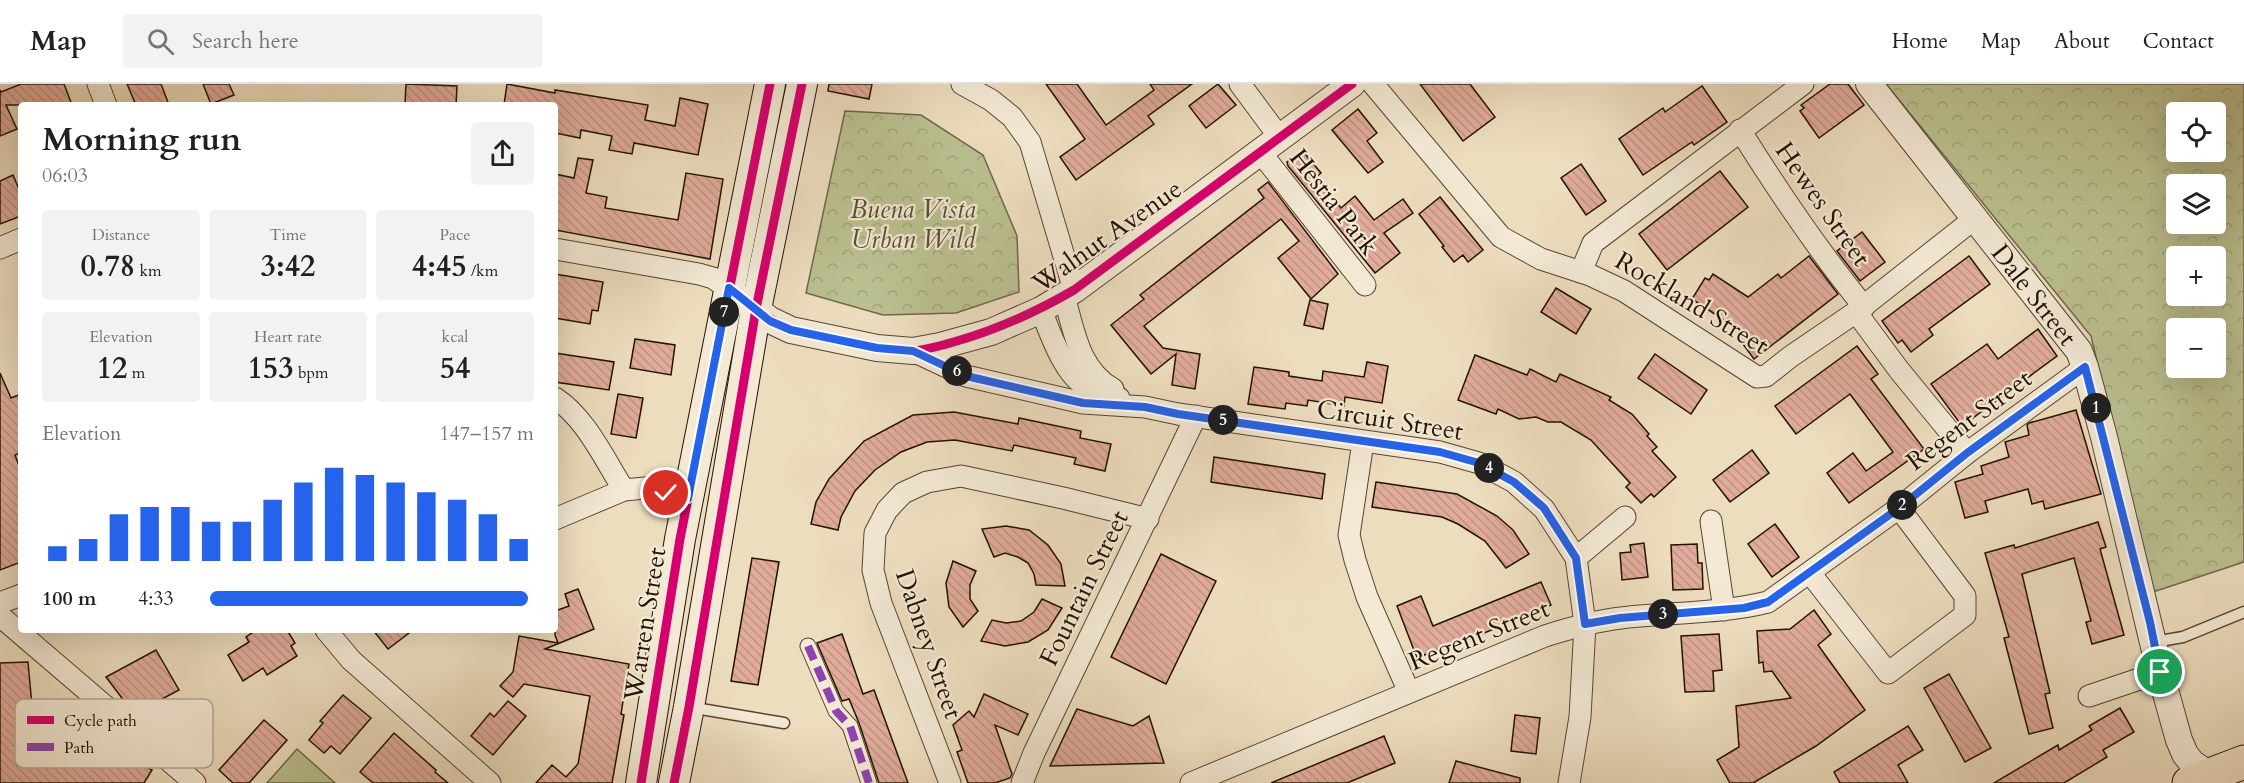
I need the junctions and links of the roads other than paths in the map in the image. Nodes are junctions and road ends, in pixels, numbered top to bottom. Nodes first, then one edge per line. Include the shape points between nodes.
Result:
1 (98, 84) edge
2 (770, 84) edge
3 (802, 84) edge
4 (962, 84) edge
5 (1240, 84) edge
6 (1352, 84) edge
7 (1373, 84) edge
8 (1803, 84) edge
9 (1869, 84) edge
10 (105, 102) edge
11 (1740, 130) junction
12 (1270, 146) junction
13 (1974, 219) junction
14 (18, 240) edge
15 (0, 248) edge
16 (558, 250) edge
17 (1581, 272) junction
18 (1365, 285) dead end
19 (729, 288) junction
20 (1069, 293) junction
21 (756, 309) junction
22 (1041, 310) junction
23 (1860, 310) junction
24 (913, 351) junction
25 (2085, 367) junction
26 (558, 400) edge
27 (1145, 407) junction
28 (1196, 416) junction
29 (1363, 442) junction
30 (1967, 453) junction
31 (624, 490) junction
32 (688, 498) junction
33 (1899, 508) junction
34 (1624, 517) dead end
35 (558, 518) edge
36 (1148, 519) junction
37 (1711, 521) dead end
38 (1576, 558) junction
39 (1810, 573) junction
40 (18, 596) edge
41 (0, 603) edge
42 (1724, 610) junction
43 (2244, 612) edge
44 (0, 616) edge
45 (1585, 624) junction
46 (18, 631) edge
47 (20, 633) edge
48 (329, 633) edge
49 (2154, 642) junction
50 (808, 646) dead end
51 (2160, 672) junction
52 (1409, 692) junction
53 (2089, 696) dead end
54 (97, 699) edge
55 (689, 707) junction
56 (784, 723) dead end
57 (2244, 762) edge
58 (177, 768) edge
59 (2206, 780) edge
60 (195, 783) edge
61 (490, 783) edge
62 (641, 783) edge
63 (674, 783) edge
64 (869, 783) edge
65 (950, 783) edge
66 (1022, 783) edge
67 (1191, 783) edge
68 (1569, 783) edge

1 - 10 street
2 - 19 main road, Warren Street
3 - 21 main road
4 - 20 street, Circuit Street via 1012,117 1030,142
5 - 12 street, Hestia Park
6 - 12 street, Walnut Avenue
7 - 17 street, Rockland Street via 1502,237 1541,259
8 - 11 street
9 - 13 street, Dale Street
11 - 17 street via 1593,243
11 - 23 street, Hewes Street
12 - 18 street, Hestia Park
12 - 20 street, Walnut Avenue
13 - 23 street, Rockland Street
13 - 25 street, Dale Street via 2079,351
14 - 15 street
16 - 19 street via 699,274
17 - 23 street, Rockland Street via 1624,291 1757,377 1766,376
19 - 21 street, Walnut Avenue
19 - 32 main road, Warren Street
20 - 22 street, Walnut Avenue
20 - 27 street, Circuit Street via 1077,344 1087,366 1099,382
21 - 24 street, Walnut Avenue via 770,321 791,330 877,348
21 - 55 main road
22 - 24 street, Walnut Avenue via 991,332
22 - 27 street, Circuit Street via 1062,359 1079,381 1086,387
23 - 30 street, Hewes Street via 1899,370
24 - 27 street, Circuit Street via 972,377 1083,403
25 - 30 street, Regent Street
25 - 49 street, Dale Street
26 - 31 street via 577,417
27 - 28 street, Circuit Street
28 - 29 street, Circuit Street
28 - 36 street, Fountain Street
29 - 38 street, Circuit Street via 1440,452 1479,463 1505,477 1544,508
29 - 52 street via 1349,535 1367,597
30 - 33 street, Regent Street
31 - 32 street via 645,488
31 - 35 street
32 - 62 main road, Warren Street
33 - 39 street, Regent Street
33 - 39 street via 1965,596 1965,615 1888,674
34 - 38 street
36 - 65 street, Dabney Street via 961,476 927,482 903,493 886,510 875,533 873,570 881,603
36 - 66 street, Fountain Street
37 - 42 street
38 - 45 street, Circuit Street
39 - 42 street, Regent Street via 1768,602
40 - 41 street
42 - 45 street, Regent Street
43 - 49 lane via 2183,637
44 - 46 street
45 - 52 street, Regent Street via 1545,636
45 - 68 street, Circuit Street via 1580,717
47 - 54 street
48 - 61 street via 351,660
49 - 51 street, Dale Street
50 - 64 street via 836,711 850,726
51 - 53 street
51 - 59 street, Dale Street via 2185,754
52 - 67 street, Regent Street
55 - 56 lane
55 - 63 main road
57 - 59 main road
58 - 60 street

